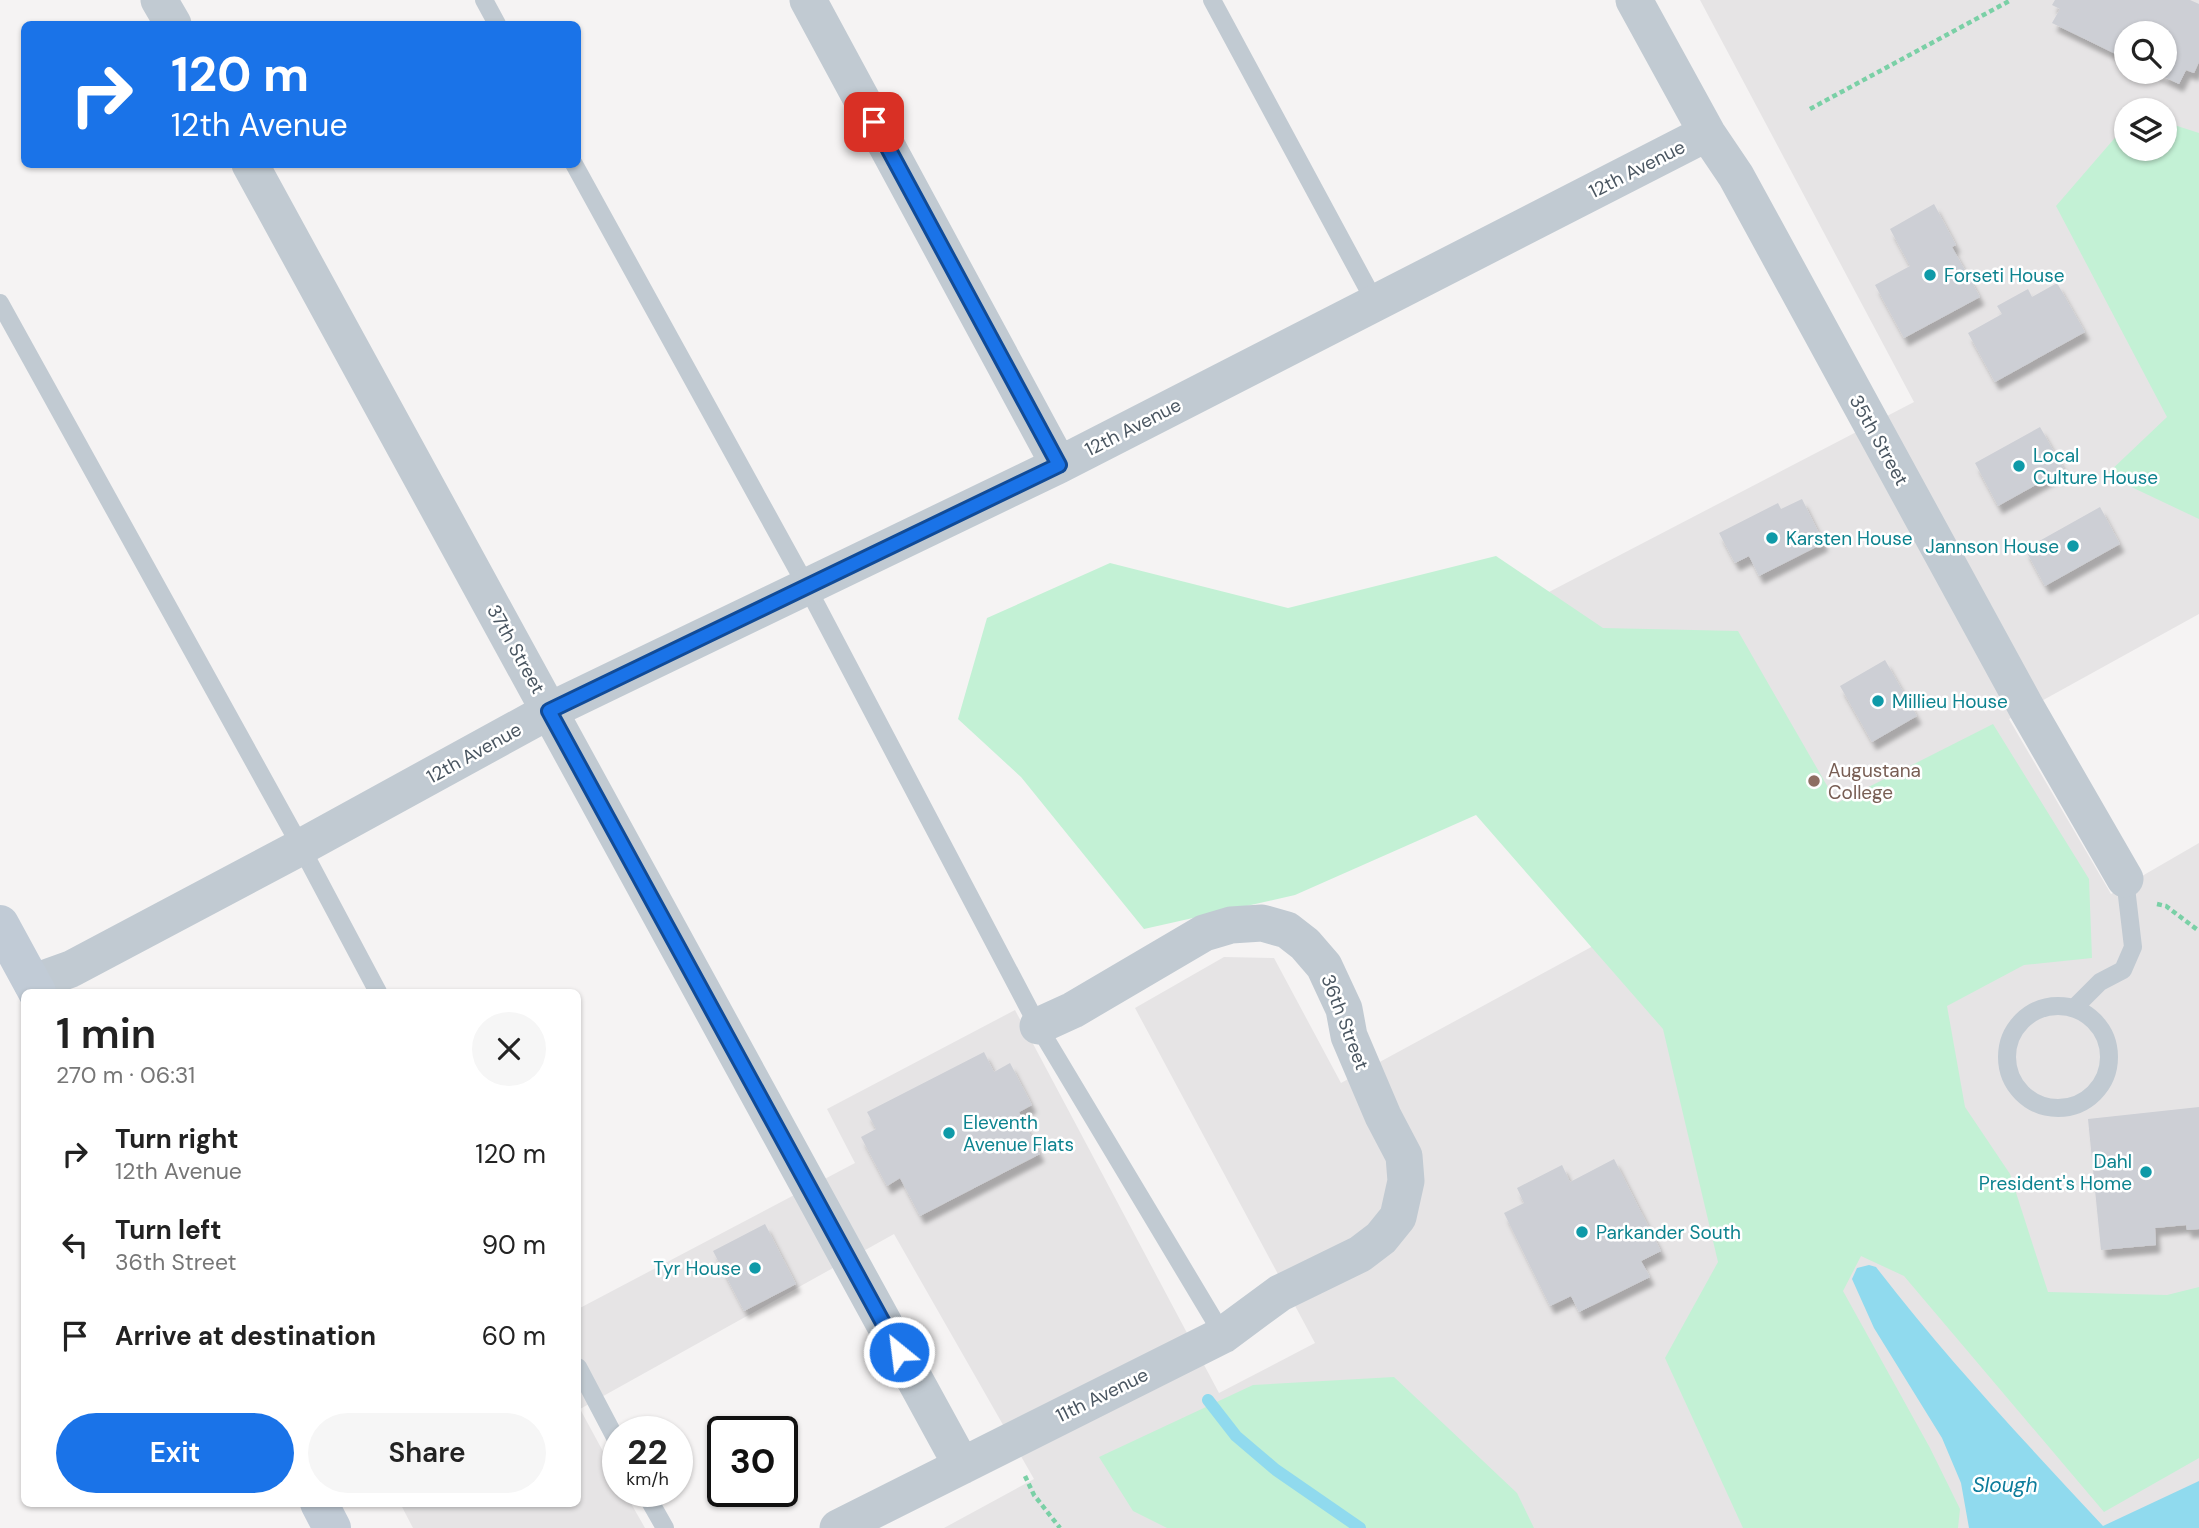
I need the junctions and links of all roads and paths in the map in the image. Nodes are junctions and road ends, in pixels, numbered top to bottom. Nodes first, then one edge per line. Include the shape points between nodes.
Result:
1 (159, 0) edge
2 (484, 0) edge
3 (808, 0) edge
4 (1212, 0) edge
5 (1634, 0) edge
6 (2011, 0) edge
7 (171, 21) edge
8 (495, 21) edge
9 (1810, 109) dead end
10 (1707, 133) junction
11 (252, 168) edge
12 (576, 168) edge
13 (0, 303) edge
14 (1376, 303) junction
15 (1059, 465) junction
16 (807, 587) junction
17 (549, 711) junction
18 (301, 847) junction
19 (2125, 878) joint
20 (2153, 902) dead end
21 (0, 924) edge
22 (2199, 931) edge
23 (34, 988) edge
24 (376, 989) edge
25 (2074, 1008) junction
26 (1038, 1026) junction
27 (1360, 1254) joint
28 (1223, 1335) junction
29 (581, 1373) edge
30 (604, 1416) edge
31 (1009, 1441) junction
32 (962, 1466) junction
33 (321, 1507) edge
34 (653, 1507) edge
35 (332, 1528) edge
36 (665, 1528) edge
37 (838, 1528) edge
38 (1060, 1528) edge

1 - 7 street
2 - 8 lane
3 - 15 street
4 - 14 lane
5 - 10 street, 35th Street
6 - 9 path
10 - 14 street, 12th Avenue
10 - 19 street, 35th Street via 1736,176 2027,709
11 - 17 street, 37th Street
12 - 16 lane
13 - 18 lane
14 - 15 street, 12th Avenue
15 - 16 street, 12th Avenue
16 - 17 street, 12th Avenue
16 - 26 lane
17 - 18 street, 12th Avenue
17 - 32 street, 37th Street
18 - 23 street, 12th Avenue
18 - 24 lane
19 - 25 lane via 2133,947 2123,970 2100,982
20 - 22 path via 2166,906
21 - 23 street
25 - 25 lane via 2039,1009 2014,1030 2007,1047 2007,1069 2018,1091 2034,1103 2056,1109 2082,1103 2104,1079 2109,1062 2102,1031
26 - 27 street, 36th Street via 1203,933 1262,923 1287,930 1324,966 1344,1009 1349,1036 1404,1156 1406,1181 1398,1217
26 - 28 lane
27 - 28 street, 11th Avenue via 1280,1293
28 - 31 street, 11th Avenue
29 - 30 lane
31 - 32 street, 11th Avenue
31 - 38 path via 1034,1495
32 - 37 street, 11th Avenue
33 - 35 street
34 - 36 lane

